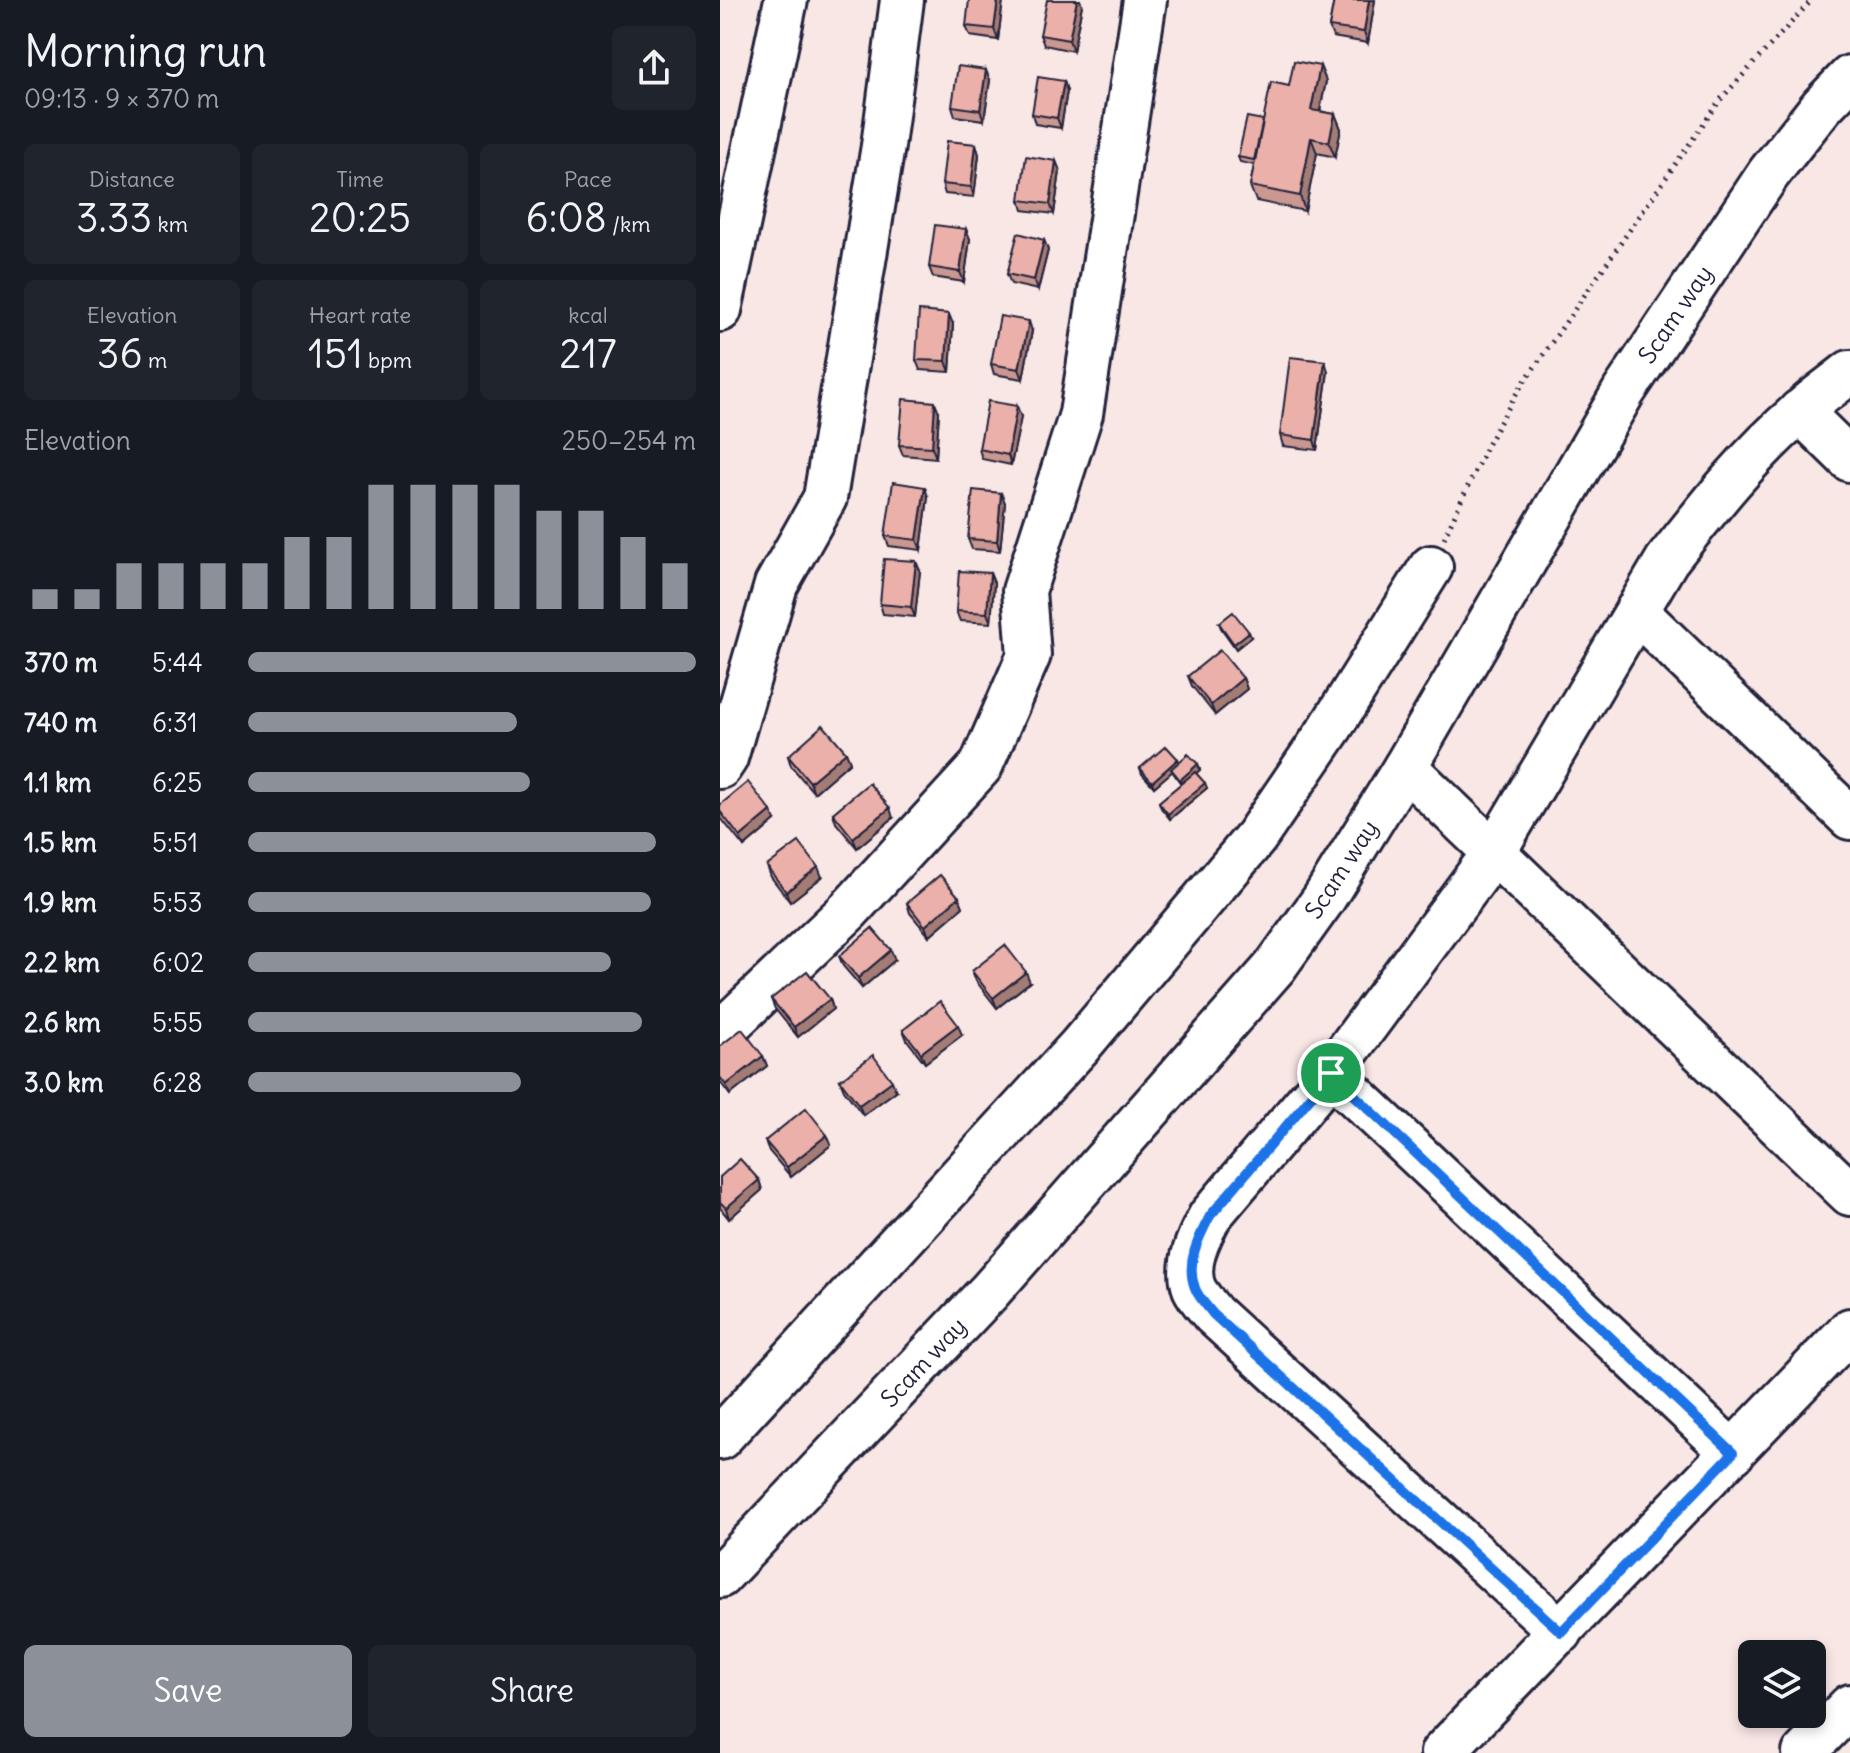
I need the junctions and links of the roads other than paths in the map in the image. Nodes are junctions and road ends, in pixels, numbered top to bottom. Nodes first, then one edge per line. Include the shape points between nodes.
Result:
1 (786, 0) edge
2 (902, 0) edge
3 (1145, 0) edge
4 (1850, 77) edge
5 (720, 310) edge
6 (1850, 372) edge
7 (1800, 411) junction
8 (1850, 460) edge
9 (1431, 567) road end
10 (1638, 613) junction
11 (720, 767) edge
12 (1405, 767) junction
13 (1850, 818) edge
14 (1493, 854) junction
15 (720, 1033) edge
16 (1331, 1073) junction
17 (1850, 1194) edge
18 (1850, 1330) edge
19 (720, 1438) edge
20 (1733, 1453) junction
21 (720, 1576) edge
22 (1561, 1632) junction
23 (1850, 1706) edge
24 (1442, 1753) edge
25 (1804, 1753) edge

1 - 5 street
2 - 11 street via 825,498 776,585
3 - 15 street via 1081,414 1024,591 1029,655 981,766 848,911
4 - 12 street, Scam way via 1769,173 1624,391
6 - 7 street
7 - 8 street
7 - 10 street via 1701,517 1667,560
9 - 19 street via 1256,837 1079,1047
10 - 13 street
10 - 14 street
12 - 14 street
12 - 21 street, Scam way via 1275,967 989,1292
14 - 16 street
14 - 17 street
16 - 20 street
16 - 22 street via 1210,1216 1191,1266 1195,1288 1213,1314
18 - 20 street
20 - 22 street
22 - 24 street
23 - 25 street

